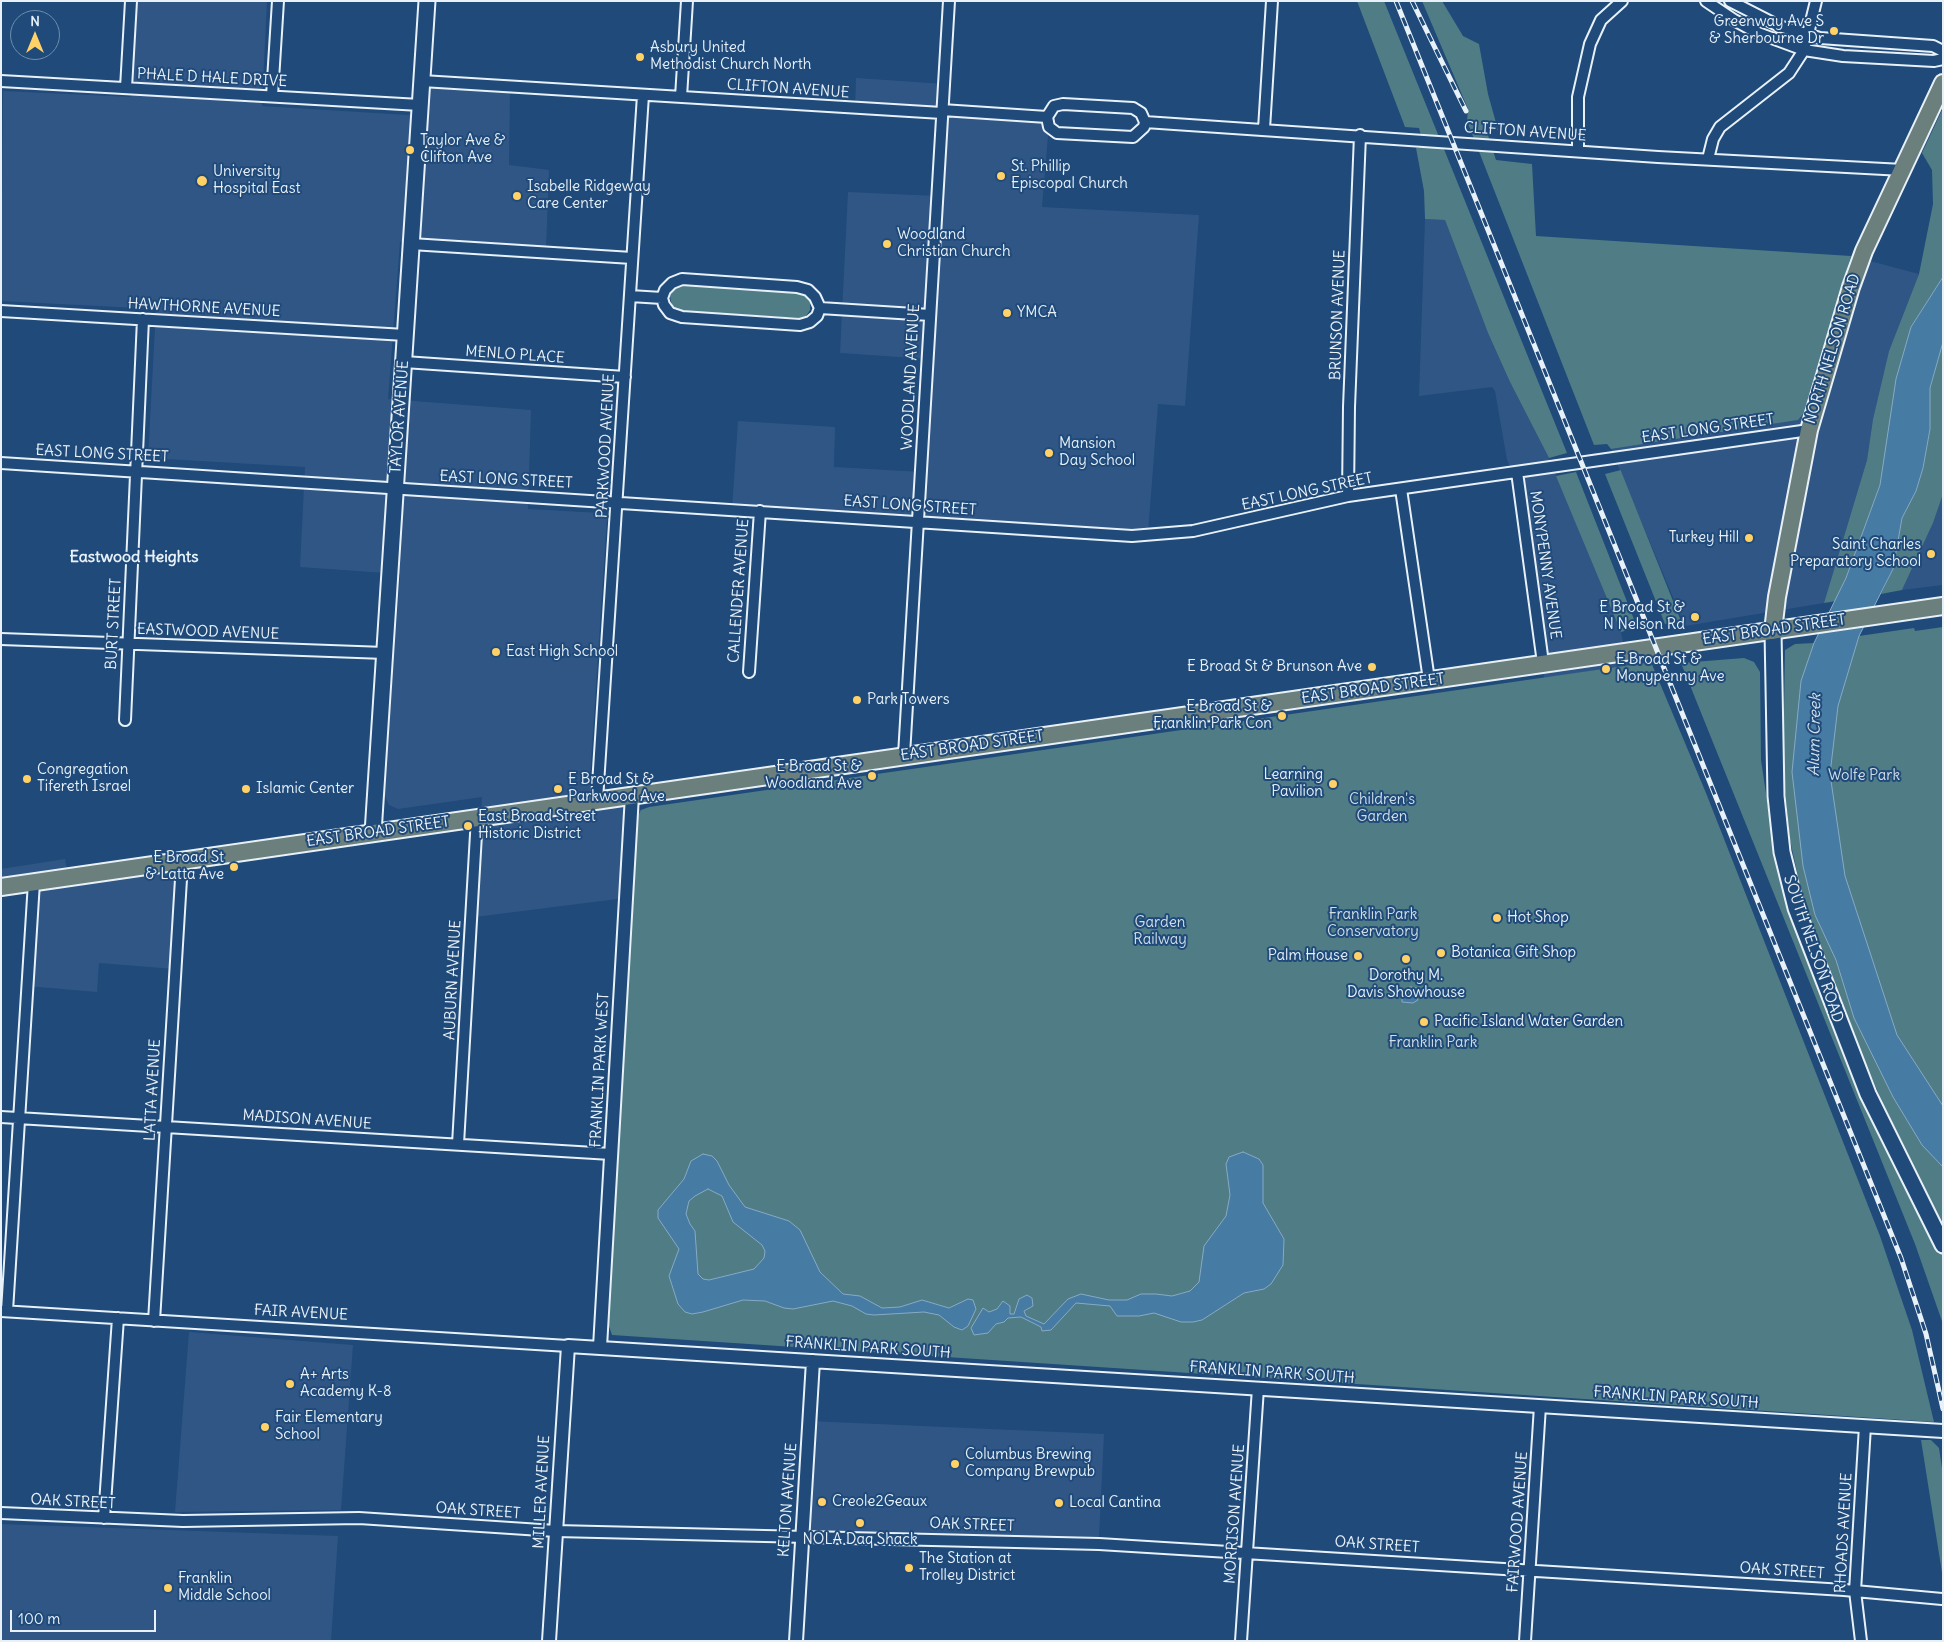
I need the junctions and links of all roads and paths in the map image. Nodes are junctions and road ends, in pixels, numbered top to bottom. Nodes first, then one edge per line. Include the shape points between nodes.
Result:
1 (131, 1) edge
2 (278, 1) edge
3 (427, 1) edge
4 (687, 1) edge
5 (949, 1) edge
6 (1272, 1) edge
7 (1622, 1) edge
8 (1706, 1) edge
9 (1730, 1) edge
10 (1816, 1) edge
11 (1808, 35) junction
12 (1804, 50) junction
13 (1943, 51) edge
14 (1943, 59) edge
15 (1, 81) edge
16 (422, 81) junction
17 (1943, 83) edge
18 (126, 88) junction
19 (643, 95) junction
20 (272, 96) junction
21 (680, 97) junction
22 (420, 104) junction
23 (942, 111) junction
24 (1047, 118) junction
25 (1145, 122) junction
26 (1264, 129) junction
27 (1360, 135) junction
28 (1578, 151) junction
29 (1708, 159) junction
30 (1903, 170) junction
31 (411, 244) junction
32 (632, 258) junction
33 (630, 296) junction
34 (662, 298) junction
35 (820, 308) junction
36 (1, 310) edge
37 (930, 315) junction
38 (143, 319) junction
39 (405, 335) junction
40 (404, 362) junction
41 (625, 377) junction
42 (1809, 430) junction
43 (1, 463) edge
44 (136, 471) junction
45 (1517, 472) junction
46 (395, 488) junction
47 (1401, 489) junction
48 (1348, 496) junction
49 (618, 502) junction
50 (760, 511) junction
51 (917, 521) junction
52 (1943, 606) edge
53 (1773, 631) junction
54 (1, 639) edge
55 (128, 645) junction
56 (385, 653) junction
57 (1543, 663) junction
58 (749, 672) dead end
59 (1429, 680) junction
60 (125, 720) dead end
61 (904, 756) junction
62 (632, 794) junction
63 (597, 800) junction
64 (478, 817) junction
65 (373, 833) junction
66 (179, 861) junction
67 (34, 882) junction
68 (1, 887) edge
69 (1, 1117) edge
70 (19, 1118) junction
71 (167, 1126) junction
72 (458, 1144) junction
73 (611, 1154) junction
74 (1943, 1245) edge
75 (4, 1311) edge
76 (118, 1318) junction
77 (154, 1321) junction
78 (568, 1346) junction
79 (600, 1348) junction
80 (813, 1361) junction
81 (1258, 1388) junction
82 (1540, 1406) junction
83 (1865, 1426) junction
84 (1943, 1431) edge
85 (1, 1513) edge
86 (104, 1518) junction
87 (556, 1531) junction
88 (802, 1536) junction
89 (1247, 1552) junction
90 (1530, 1570) junction
91 (1855, 1591) junction
92 (1942, 1599) edge
93 (548, 1641) edge
94 (796, 1641) edge
95 (1241, 1641) edge
96 (1526, 1641) edge
97 (1861, 1641) edge

1 - 18 street
2 - 20 street
3 - 16 main road, TAYLOR AVENUE
4 - 21 street
5 - 23 street, WOODLAND AVENUE
6 - 26 street
7 - 28 street via 1601,20 1590,44 1578,97
8 - 12 street via 1758,33
9 - 11 street via 1760,18
10 - 11 street
11 - 12 street
11 - 13 street via 1835,40 1933,46
12 - 14 street via 1843,56
12 - 29 street via 1788,73 1720,127
15 - 18 street, PHALE D HALE DRIVE
16 - 19 street, CLIFTON AVENUE
16 - 22 main road, TAYLOR AVENUE
17 - 30 main road, NORTH NELSON ROAD
18 - 20 street, PHALE D HALE DRIVE
19 - 21 street, CLIFTON AVENUE
19 - 32 street, PARKWOOD AVENUE
20 - 22 street, PHALE D HALE DRIVE
21 - 23 street, CLIFTON AVENUE
22 - 31 main road, TAYLOR AVENUE
23 - 24 street, CLIFTON AVENUE
23 - 37 street, WOODLAND AVENUE
24 - 25 street via 1054,106 1063,104 1133,108 1141,113
24 - 25 street via 1049,127 1057,133 1132,137 1141,132
25 - 26 street, CLIFTON AVENUE
26 - 27 street, CLIFTON AVENUE
27 - 28 street, CLIFTON AVENUE
27 - 48 street, BRUNSON AVENUE
28 - 29 street, CLIFTON AVENUE
29 - 30 street, CLIFTON AVENUE
30 - 42 main road, NORTH NELSON ROAD via 1858,266
31 - 32 street
31 - 39 main road, TAYLOR AVENUE
32 - 33 street, PARKWOOD AVENUE
33 - 34 street
33 - 41 street, PARKWOOD AVENUE
34 - 35 street via 670,312 682,317 800,325 810,322
34 - 35 street via 672,283 682,279 797,287 808,290
35 - 37 street
36 - 38 street, HAWTHORNE AVENUE
37 - 51 street, WOODLAND AVENUE
38 - 39 street, HAWTHORNE AVENUE
38 - 44 street, BURT STREET
39 - 40 main road, TAYLOR AVENUE
40 - 41 street, MENLO PLACE
40 - 46 main road, TAYLOR AVENUE
41 - 49 street, PARKWOOD AVENUE
42 - 45 street, EAST LONG STREET
42 - 53 main road, NORTH NELSON ROAD
43 - 44 street, EAST LONG STREET
44 - 46 street, EAST LONG STREET
44 - 55 street, BURT STREET
45 - 47 street, EAST LONG STREET
45 - 57 street, MONYPENNY AVENUE
46 - 49 street, EAST LONG STREET
46 - 56 main road, TAYLOR AVENUE
47 - 48 street, EAST LONG STREET
47 - 59 street
48 - 51 street, EAST LONG STREET via 1157,536 1114,536
49 - 50 street, EAST LONG STREET
49 - 63 street, PARKWOOD AVENUE
50 - 51 street, EAST LONG STREET
50 - 58 street, CALLENDER AVENUE
51 - 61 street, WOODLAND AVENUE
52 - 53 main road, EAST BROAD STREET
53 - 57 main road, EAST BROAD STREET
53 - 74 main road, SOUTH NELSON ROAD via 1776,796 1782,852 1796,908 1868,1094
54 - 55 street, EASTWOOD AVENUE
55 - 56 street, EASTWOOD AVENUE
55 - 60 street, BURT STREET
56 - 65 main road, TAYLOR AVENUE
57 - 59 main road, EAST BROAD STREET
59 - 61 main road, EAST BROAD STREET
61 - 62 main road, EAST BROAD STREET
62 - 63 main road, EAST BROAD STREET
62 - 73 street, FRANKLIN PARK WEST
63 - 64 main road, EAST BROAD STREET
64 - 65 main road, EAST BROAD STREET
64 - 72 street, AUBURN AVENUE
65 - 66 main road, EAST BROAD STREET
66 - 67 main road, EAST BROAD STREET
66 - 71 street, LATTA AVENUE via 181,879
67 - 68 main road, EAST BROAD STREET
67 - 70 street
69 - 70 street, MADISON AVENUE
70 - 71 street, MADISON AVENUE
70 - 75 street
71 - 72 street, MADISON AVENUE
71 - 77 street, LATTA AVENUE
72 - 73 street, MADISON AVENUE
73 - 79 street, FRANKLIN PARK WEST
75 - 76 street, FAIR AVENUE
76 - 77 street, FAIR AVENUE
76 - 86 street
77 - 78 street, FAIR AVENUE
78 - 79 street, FAIR AVENUE
78 - 87 street, MILLER AVENUE
79 - 80 street, FRANKLIN PARK SOUTH
80 - 81 street, FRANKLIN PARK SOUTH
80 - 88 street, KELTON AVENUE
81 - 82 street, FRANKLIN PARK SOUTH
81 - 89 street, MORRISON AVENUE
82 - 83 street, FRANKLIN PARK SOUTH
82 - 90 street, FAIRWOOD AVENUE
83 - 84 street, FRANKLIN PARK SOUTH
83 - 91 street, RHOADS AVENUE
85 - 86 street, OAK STREET
86 - 87 street, OAK STREET via 246,1522 358,1518
87 - 88 street, OAK STREET
87 - 93 street, MILLER AVENUE
88 - 89 street, OAK STREET via 1098,1544
88 - 94 street, KELTON AVENUE
89 - 90 street, OAK STREET
89 - 95 street, MORRISON AVENUE
90 - 91 street, OAK STREET
90 - 96 street, FAIRWOOD AVENUE
91 - 92 street, OAK STREET
91 - 97 street, RHOADS AVENUE

